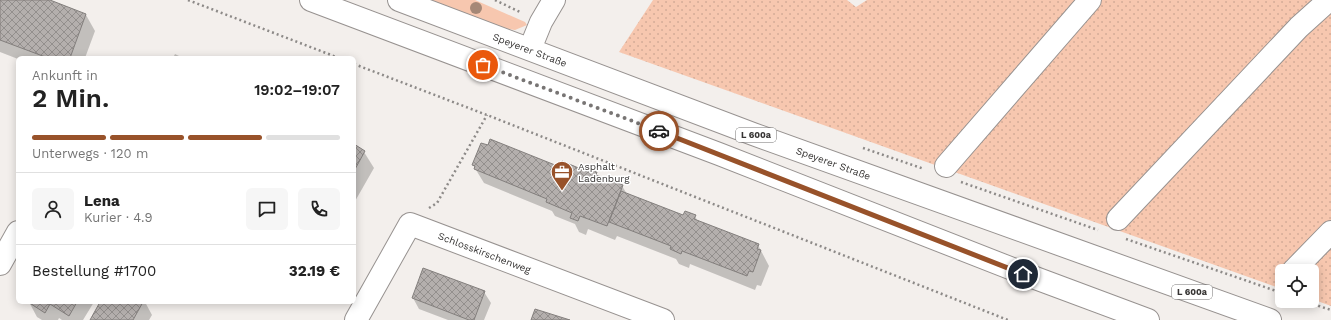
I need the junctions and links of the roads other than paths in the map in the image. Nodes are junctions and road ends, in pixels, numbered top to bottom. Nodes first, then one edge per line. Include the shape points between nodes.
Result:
1 (311, 0) edge
2 (399, 0) edge
3 (554, 0) edge
4 (1090, 0) edge
5 (1329, 0) edge
6 (530, 49) junction
7 (944, 173) road end
8 (1115, 230) road end
9 (1331, 232) edge
10 (16, 236) edge
11 (0, 264) edge
12 (1301, 264) edge
13 (356, 320) edge
14 (663, 320) edge
15 (1148, 320) edge
16 (1270, 320) edge

1 - 15 main road
2 - 6 main road, Speyerer Straße / L 600a
3 - 6 main road
4 - 7 main road
5 - 8 main road via 1300,27
6 - 16 main road, Speyerer Straße / L 600a via 753,134
9 - 12 main road
10 - 11 main road
13 - 14 main road, Schlosskirschenweg via 410,224

